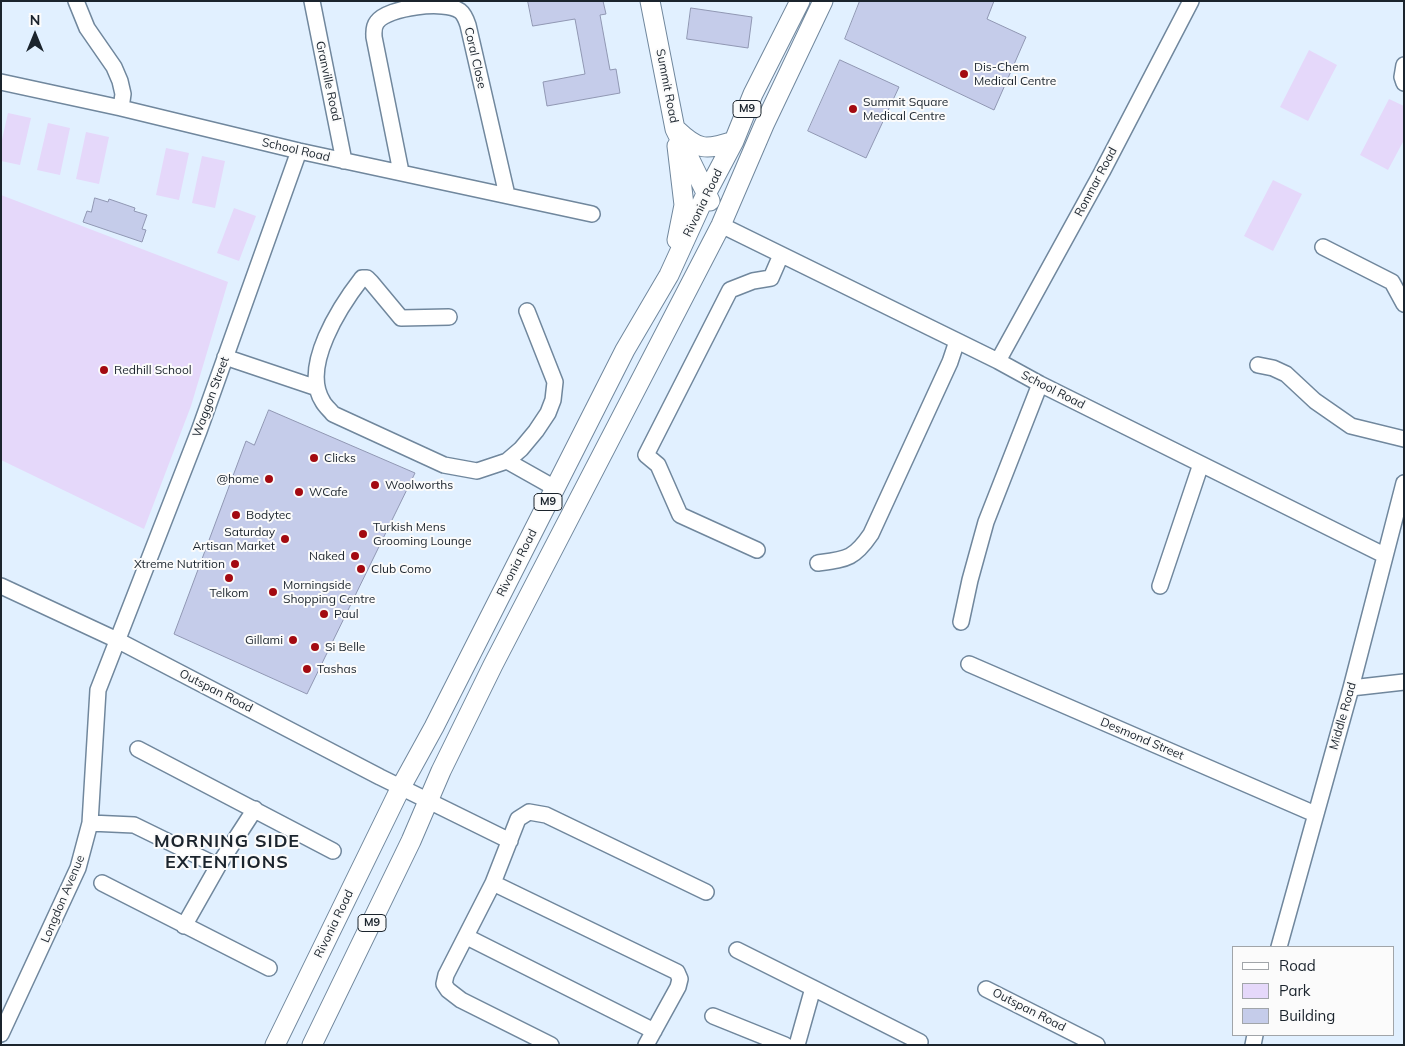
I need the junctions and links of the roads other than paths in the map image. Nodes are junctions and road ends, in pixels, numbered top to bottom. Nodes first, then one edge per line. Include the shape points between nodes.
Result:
1 (76, 1) edge
2 (312, 1) edge
3 (650, 1) edge
4 (800, 1) edge
5 (824, 1) edge
6 (1191, 1) edge
7 (1404, 65) edge
8 (1, 82) edge
9 (1404, 83) edge
10 (121, 108) junction
11 (675, 128) junction
12 (734, 141) junction
13 (299, 151) junction
14 (344, 161) junction
15 (401, 172) junction
16 (706, 194) junction
17 (507, 196) junction
18 (592, 214) dead end
19 (721, 225) junction
20 (1323, 247) dead end
21 (781, 254) junction
22 (669, 275) junction
23 (1404, 304) edge
24 (527, 311) dead end
25 (450, 317) dead end
26 (957, 341) junction
27 (226, 357) junction
28 (998, 360) junction
29 (1258, 365) dead end
30 (1040, 384) junction
31 (317, 388) junction
32 (1404, 439) edge
33 (507, 461) junction
34 (1201, 464) junction
35 (1404, 483) edge
36 (555, 488) junction
37 (757, 550) dead end
38 (1384, 555) junction
39 (818, 563) dead end
40 (1, 586) edge
41 (1160, 586) dead end
42 (961, 622) dead end
43 (117, 640) junction
44 (969, 664) dead end
45 (1404, 682) edge
46 (1351, 688) junction
47 (138, 749) dead end
48 (401, 788) junction
49 (428, 800) junction
50 (255, 809) junction
51 (1315, 814) junction
52 (90, 823) junction
53 (510, 841) junction
54 (333, 850) dead end
55 (218, 866) junction
56 (102, 883) dead end
57 (494, 883) junction
58 (706, 892) dead end
59 (184, 926) junction
60 (467, 937) junction
61 (1279, 946) edge
62 (737, 950) dead end
63 (269, 968) dead end
64 (813, 988) junction
65 (986, 988) dead end
66 (713, 1016) dead end
67 (654, 1031) junction
68 (1, 1034) edge
69 (920, 1042) dead end
70 (276, 1045) edge
71 (312, 1045) edge
72 (551, 1045) edge
73 (646, 1045) edge
74 (785, 1045) edge
75 (797, 1045) edge
76 (1097, 1045) edge

1 - 10 street via 92,36 105,52 120,81 123,94
2 - 14 street, Granville Road
3 - 11 main road, Summit Road
4 - 12 main road, Rivonia Road / M9 via 753,94
5 - 19 main road, Rivonia Road / M9 via 764,125
6 - 28 street, Ronmar Road via 1102,172
7 - 9 street
8 - 10 street, School Road
10 - 13 street, School Road
11 - 12 main road via 688,141 709,148
11 - 16 main road, Summit Road
11 - 22 main road via 684,205
12 - 16 main road, Rivonia Road / M9
13 - 14 street, School Road
13 - 27 street, Waggon Street
14 - 15 street, School Road
15 - 17 street, School Road
15 - 17 street, Coral Close via 374,28 381,18 398,11 438,5 450,7 461,12 468,25
16 - 19 main road, Summit Road
16 - 22 main road, Rivonia Road / M9
17 - 18 street, School Road
19 - 21 street, School Road
19 - 49 main road, Rivonia Road / M9 via 493,665
20 - 23 street via 1392,282
21 - 26 street, School Road
21 - 37 street via 771,278 730,290 646,455 658,465 680,515
22 - 36 main road, Rivonia Road / M9 via 625,350
24 - 33 street via 555,382 553,400 536,431
25 - 31 street via 401,318 371,282 362,278 347,297 325,338
26 - 28 street, School Road
26 - 39 street via 871,534 848,558
27 - 31 street
27 - 43 street, Waggon Street
28 - 30 street, School Road
29 - 32 street via 1286,374 1315,401 1351,426
30 - 34 street, School Road
30 - 42 street via 986,522
31 - 33 street via 322,402 333,414 444,465 477,471
33 - 36 street
34 - 38 street, School Road
34 - 41 street
35 - 38 street, Middle Road
36 - 48 main road, Rivonia Road / M9
38 - 46 street, Middle Road
40 - 43 street, Outspan Road
43 - 48 street, Outspan Road
43 - 52 street, Longdon Avenue via 98,690
44 - 51 street, Desmond Street
45 - 46 street
46 - 51 street, Middle Road
47 - 50 street
48 - 49 street, Outspan Road
48 - 70 main road, Rivonia Road / M9
49 - 53 street, Outspan Road
49 - 71 main road, Rivonia Road / M9 via 412,841
50 - 54 street
50 - 55 street
51 - 61 street, Middle Road
52 - 55 street via 134,825
52 - 68 street, Longdon Avenue via 78,868
53 - 57 street
53 - 58 street via 518,820 529,812 536,813 556,819
55 - 59 street
56 - 59 street
57 - 60 street
57 - 67 street via 677,972 680,979 678,987
59 - 63 street
60 - 67 street
60 - 72 street via 446,975 444,984 448,990 461,1000
62 - 64 street
64 - 69 street
64 - 75 street
65 - 76 street, Outspan Road
66 - 74 street
67 - 73 street

